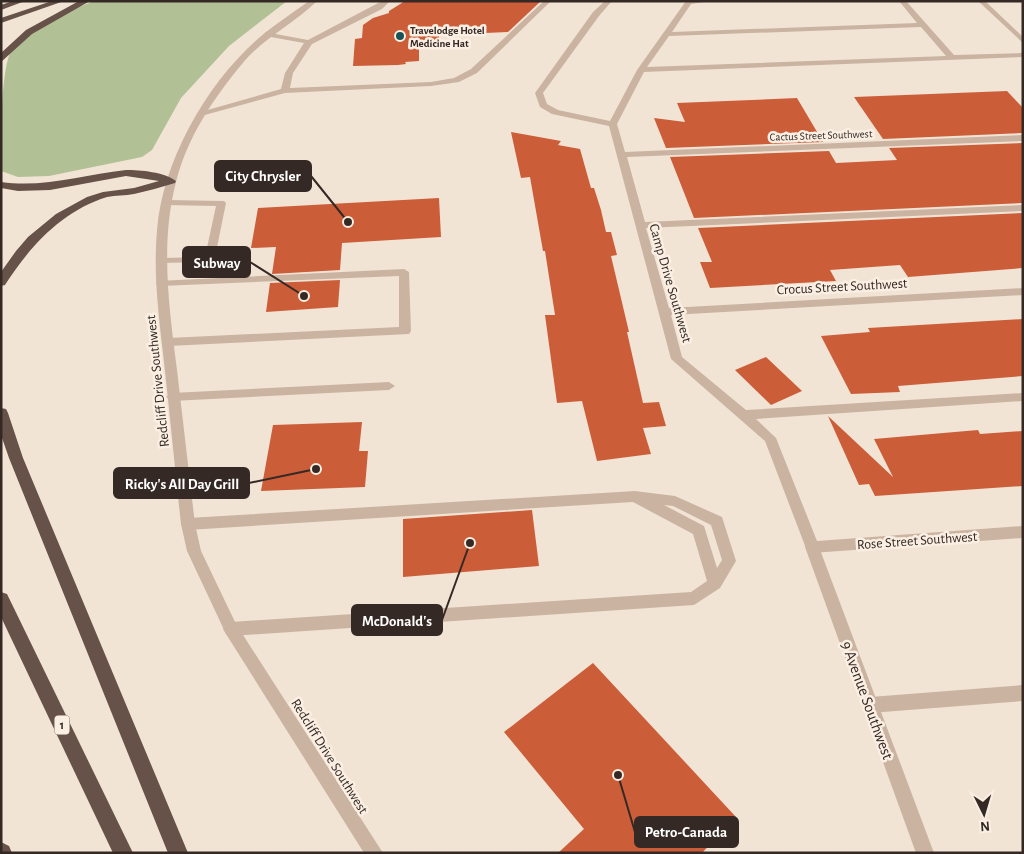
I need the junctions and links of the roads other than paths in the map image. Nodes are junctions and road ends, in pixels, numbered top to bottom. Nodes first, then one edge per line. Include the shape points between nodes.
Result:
1 (21, 1) edge
2 (60, 1) edge
3 (86, 1) edge
4 (314, 1) edge
5 (387, 1) edge
6 (548, 1) edge
7 (609, 1) edge
8 (707, 1) edge
9 (902, 1) edge
10 (981, 1) edge
11 (690, 2) edge
12 (1, 8) edge
13 (1, 21) edge
14 (923, 25) junction
15 (268, 34) junction
16 (666, 34) junction
17 (1023, 41) edge
18 (309, 42) junction
19 (1023, 55) edge
20 (952, 58) junction
21 (1, 59) edge
22 (642, 70) junction
23 (285, 91) junction
24 (201, 112) junction
25 (613, 124) junction
26 (1023, 138) edge
27 (620, 155) junction
28 (171, 180) junction
29 (1, 186) edge
30 (167, 203) junction
31 (1023, 208) edge
32 (640, 225) junction
33 (162, 261) junction
34 (1, 282) edge
35 (162, 283) junction
36 (1023, 291) edge
37 (664, 312) junction
38 (169, 342) junction
39 (389, 386) dead end
40 (172, 397) junction
41 (1023, 397) edge
42 (1, 412) edge
43 (743, 415) junction
44 (635, 496) junction
45 (188, 524) junction
46 (1023, 532) edge
47 (812, 547) junction
48 (715, 584) junction
49 (1, 598) edge
50 (231, 629) junction
51 (1023, 693) edge
52 (870, 705) junction
53 (123, 853) edge
54 (178, 853) edge
55 (374, 853) edge
56 (925, 853) edge

1 - 12 highway
2 - 13 highway
3 - 21 highway via 44,21 22,36
4 - 15 street, Redcliff Drive Southwest
5 - 18 street
6 - 23 street via 474,71 456,80
7 - 25 street via 539,93 543,105 555,112
8 - 11 street
9 - 14 street
10 - 17 street
11 - 16 street
14 - 16 street
14 - 20 street
15 - 18 street
15 - 24 street, Redcliff Drive Southwest via 240,61
16 - 22 street
18 - 23 street via 289,73
19 - 20 street
20 - 22 street
22 - 25 street
23 - 24 street
24 - 28 street, Redcliff Drive Southwest
25 - 27 street, Camp Drive Southwest
26 - 27 street, Cactus Street Southwest
27 - 32 street, Camp Drive Southwest
28 - 29 highway via 127,174 45,188
28 - 30 street, Redcliff Drive Southwest
28 - 34 highway via 132,192 108,194 60,217 21,252
30 - 33 street, Redcliff Drive Southwest via 162,229
30 - 33 street via 222,203 210,260
31 - 32 street
32 - 37 street, Camp Drive Southwest
33 - 35 street, Redcliff Drive Southwest
35 - 38 street, Redcliff Drive Southwest
35 - 38 street via 404,272 405,331
36 - 37 street, Crocus Street Southwest
37 - 43 street, Camp Drive Southwest via 677,359
38 - 40 street, Redcliff Drive Southwest
39 - 40 street
40 - 45 street, Redcliff Drive Southwest
41 - 43 street
42 - 54 highway via 16,458
43 - 47 street, Camp Drive Southwest via 770,438
44 - 45 street
44 - 48 street via 699,530
44 - 48 street via 675,501 717,521 729,561
45 - 50 street, Redcliff Drive Southwest via 194,551
46 - 47 street, Rose Street Southwest
47 - 52 street, 9 Avenue Southwest
48 - 50 street via 694,598
49 - 53 highway, 1
50 - 55 street, Redcliff Drive Southwest
51 - 52 street
52 - 56 street, 9 Avenue Southwest

